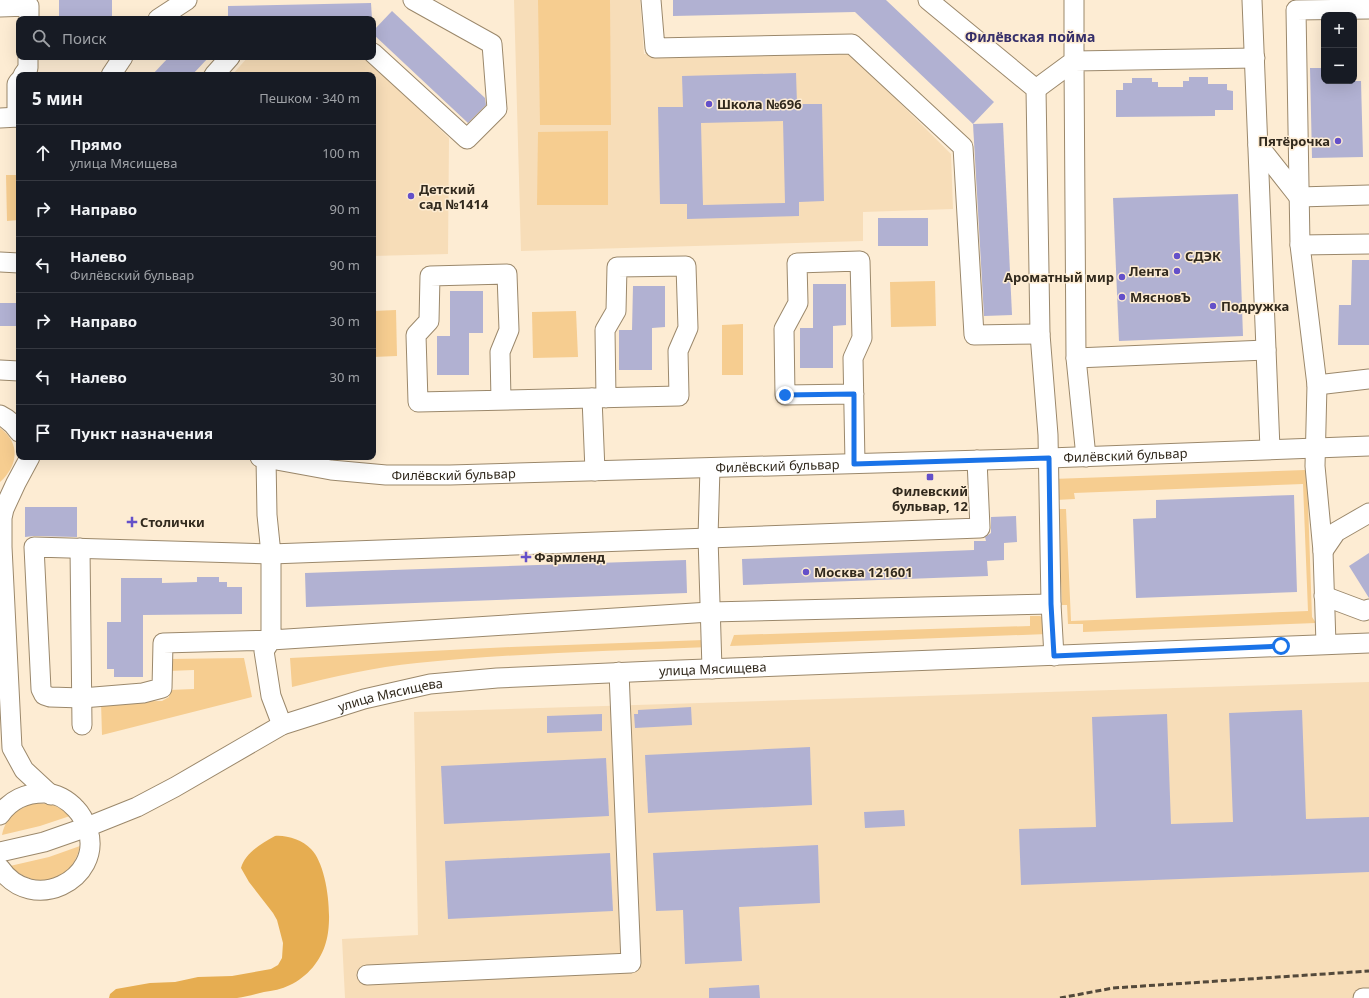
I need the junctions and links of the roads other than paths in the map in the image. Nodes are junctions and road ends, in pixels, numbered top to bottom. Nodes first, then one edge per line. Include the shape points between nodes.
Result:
1 (186, 0) edge
2 (413, 0) edge
3 (651, 0) edge
4 (928, 0) edge
5 (1074, 0) edge
6 (1252, 0) edge
7 (1292, 5) edge
8 (0, 7) edge
9 (29, 8) edge
10 (1369, 9) edge
11 (162, 16) edge
12 (376, 56) edge
13 (1255, 58) junction
14 (28, 60) edge
15 (121, 60) edge
16 (227, 60) edge
17 (1074, 60) junction
18 (25, 72) edge
19 (113, 72) edge
20 (217, 72) edge
21 (1036, 89) junction
22 (16, 91) edge
23 (12, 118) edge
24 (1258, 145) junction
25 (1369, 195) edge
26 (1299, 197) junction
27 (1369, 244) edge
28 (1300, 245) junction
29 (0, 262) edge
30 (16, 263) edge
31 (1040, 334) junction
32 (1266, 350) junction
33 (1076, 358) junction
34 (0, 370) edge
35 (16, 371) edge
36 (1369, 379) edge
37 (1316, 385) junction
38 (854, 394) junction
39 (599, 398) junction
40 (502, 400) junction
41 (0, 411) edge
42 (16, 413) edge
43 (0, 415) edge
44 (16, 427) edge
45 (1369, 446) edge
46 (1315, 447) junction
47 (1270, 449) junction
48 (1086, 457) junction
49 (1049, 458) junction
50 (263, 460) edge
51 (274, 460) edge
52 (977, 460) junction
53 (854, 464) junction
54 (23, 467) edge
55 (710, 468) junction
56 (595, 471) junction
57 (0, 494) edge
58 (1369, 513) edge
59 (708, 537) junction
60 (80, 548) junction
61 (1323, 551) junction
62 (271, 554) junction
63 (1324, 596) junction
64 (1051, 604) junction
65 (1369, 609) edge
66 (710, 612) junction
67 (271, 640) junction
68 (1369, 643) edge
69 (1326, 644) junction
70 (1054, 656) junction
71 (712, 669) junction
72 (619, 672) junction
73 (82, 698) junction
74 (282, 724) junction
75 (82, 725) dead end
76 (51, 795) junction
77 (0, 816) edge
78 (87, 827) junction
79 (0, 852) edge
80 (0, 868) edge
81 (367, 975) dead end
82 (1363, 998) edge
83 (1369, 998) edge

1 - 11 street
2 - 12 street via 492,44 497,109 466,139
3 - 31 street via 655,48 852,44 963,146 974,335
4 - 21 street
5 - 17 street
6 - 13 street
7 - 10 street
7 - 26 street
8 - 9 street
13 - 17 street
13 - 24 street
14 - 18 street
15 - 19 street
16 - 20 street
17 - 21 street
17 - 33 street
21 - 31 street
22 - 23 street
24 - 26 street
24 - 32 street
25 - 26 street
26 - 28 street
27 - 28 street
28 - 37 street
29 - 30 street
31 - 49 street
32 - 33 street
32 - 47 street
33 - 48 street
34 - 35 street
36 - 37 street
37 - 46 street
38 - 38 street via 785,395 784,329 798,303 797,263 860,261 862,338 853,358
38 - 53 street
39 - 39 street via 606,330 616,311 617,267 686,266 688,328 678,351 679,396
39 - 40 street
39 - 56 street
40 - 40 street via 500,352 509,330 507,274 430,276 429,321 416,335 418,402
41 - 42 street
43 - 44 street
45 - 46 street, Филёвский бульвар
46 - 47 street, Филёвский бульвар
46 - 61 street via 1314,466
47 - 48 street, Филёвский бульвар
48 - 49 street, Филёвский бульвар
49 - 52 street, Филёвский бульвар
49 - 64 street
50 - 62 street
51 - 56 street, Филёвский бульвар via 386,476
52 - 53 street, Филёвский бульвар
52 - 59 street via 980,528
53 - 55 street, Филёвский бульвар
54 - 57 street via 6,492
54 - 76 street via 2,518 12,748 24,770
55 - 56 street, Филёвский бульвар
55 - 59 street
58 - 61 street via 1336,532
59 - 62 street
59 - 66 street
60 - 62 street
60 - 73 street
60 - 73 street via 34,547 41,689 44,695 50,697
61 - 63 street
62 - 67 street
63 - 65 street via 1364,611
63 - 69 street
64 - 66 street
64 - 70 street
66 - 67 street
66 - 71 street
67 - 73 street via 163,643 162,688 143,693
67 - 74 street via 264,651 271,696
68 - 69 street, улица Мясищева
69 - 70 street, улица Мясищева
70 - 71 street, улица Мясищева
71 - 72 street, улица Мясищева
72 - 74 street, улица Мясищева via 430,684 364,699
72 - 81 street via 631,963
73 - 75 street
74 - 78 street, улица Мясищева via 137,807
76 - 77 street via 34,793 21,797 11,803
76 - 78 street via 59,796 79,811
78 - 79 street, улица Мясищева via 44,842
78 - 80 street via 90,846 87,858 79,872 55,889 40,891 25,888 12,881
82 - 83 street

